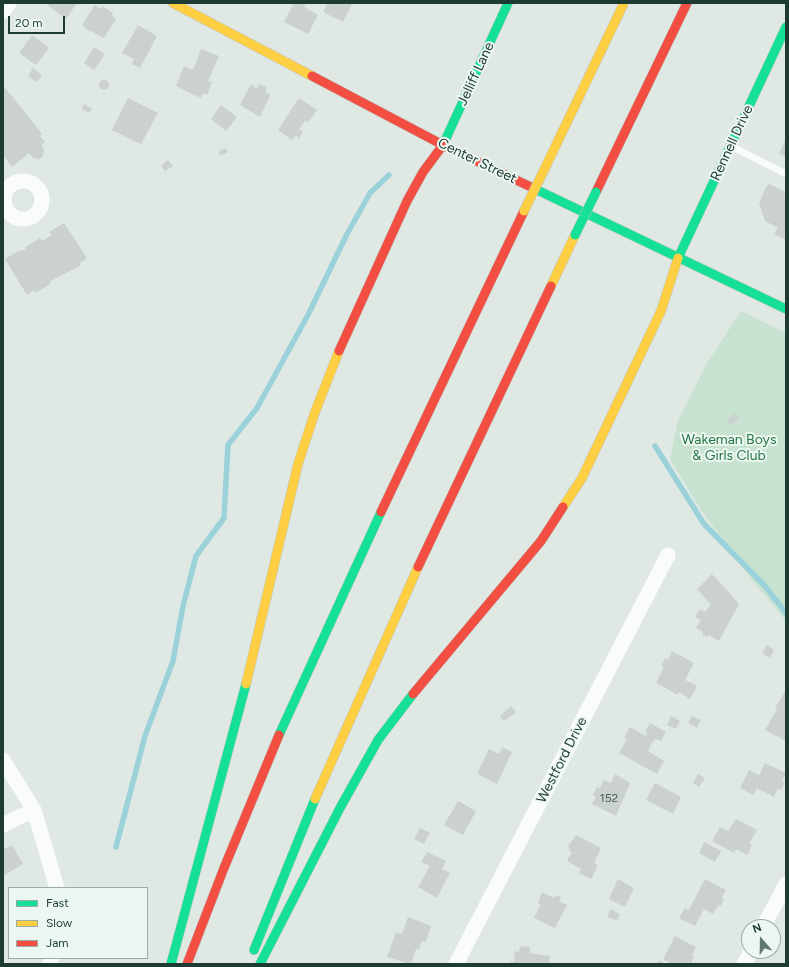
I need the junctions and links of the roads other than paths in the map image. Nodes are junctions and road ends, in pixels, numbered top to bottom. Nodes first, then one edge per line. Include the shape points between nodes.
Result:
1 (9, 3) edge
2 (173, 3) edge
3 (508, 3) edge
4 (624, 3) edge
5 (687, 3) edge
6 (3, 12) edge
7 (786, 27) edge
8 (443, 145) junction
9 (730, 146) junction
10 (786, 174) edge
11 (678, 258) junction
12 (786, 309) edge
13 (668, 555) dead end
14 (3, 760) edge
15 (34, 810) junction
16 (3, 825) edge
17 (786, 884) edge
18 (57, 887) edge
19 (767, 919) edge
20 (251, 957) dead end
21 (171, 964) edge
22 (187, 964) edge
23 (260, 964) edge
24 (456, 964) edge

1 - 6 street
2 - 8 main road, Center Street
3 - 8 main road, Jelliff Lane
4 - 22 main road, bridge via 291,706
5 - 20 main road, bridge via 346,724 294,846
7 - 9 main road, Rennell Drive
8 - 11 main road, Center Street
8 - 21 main road, Jelliff Lane via 416,181 345,334 310,423 235,728
9 - 10 lane
9 - 11 main road, Rennell Drive
11 - 12 main road, Center Street
11 - 23 main road, Rennell Drive via 661,311 582,478 541,541 427,676 378,740
13 - 24 street, Westford Drive
14 - 15 street
15 - 16 street
15 - 18 street
17 - 19 street

